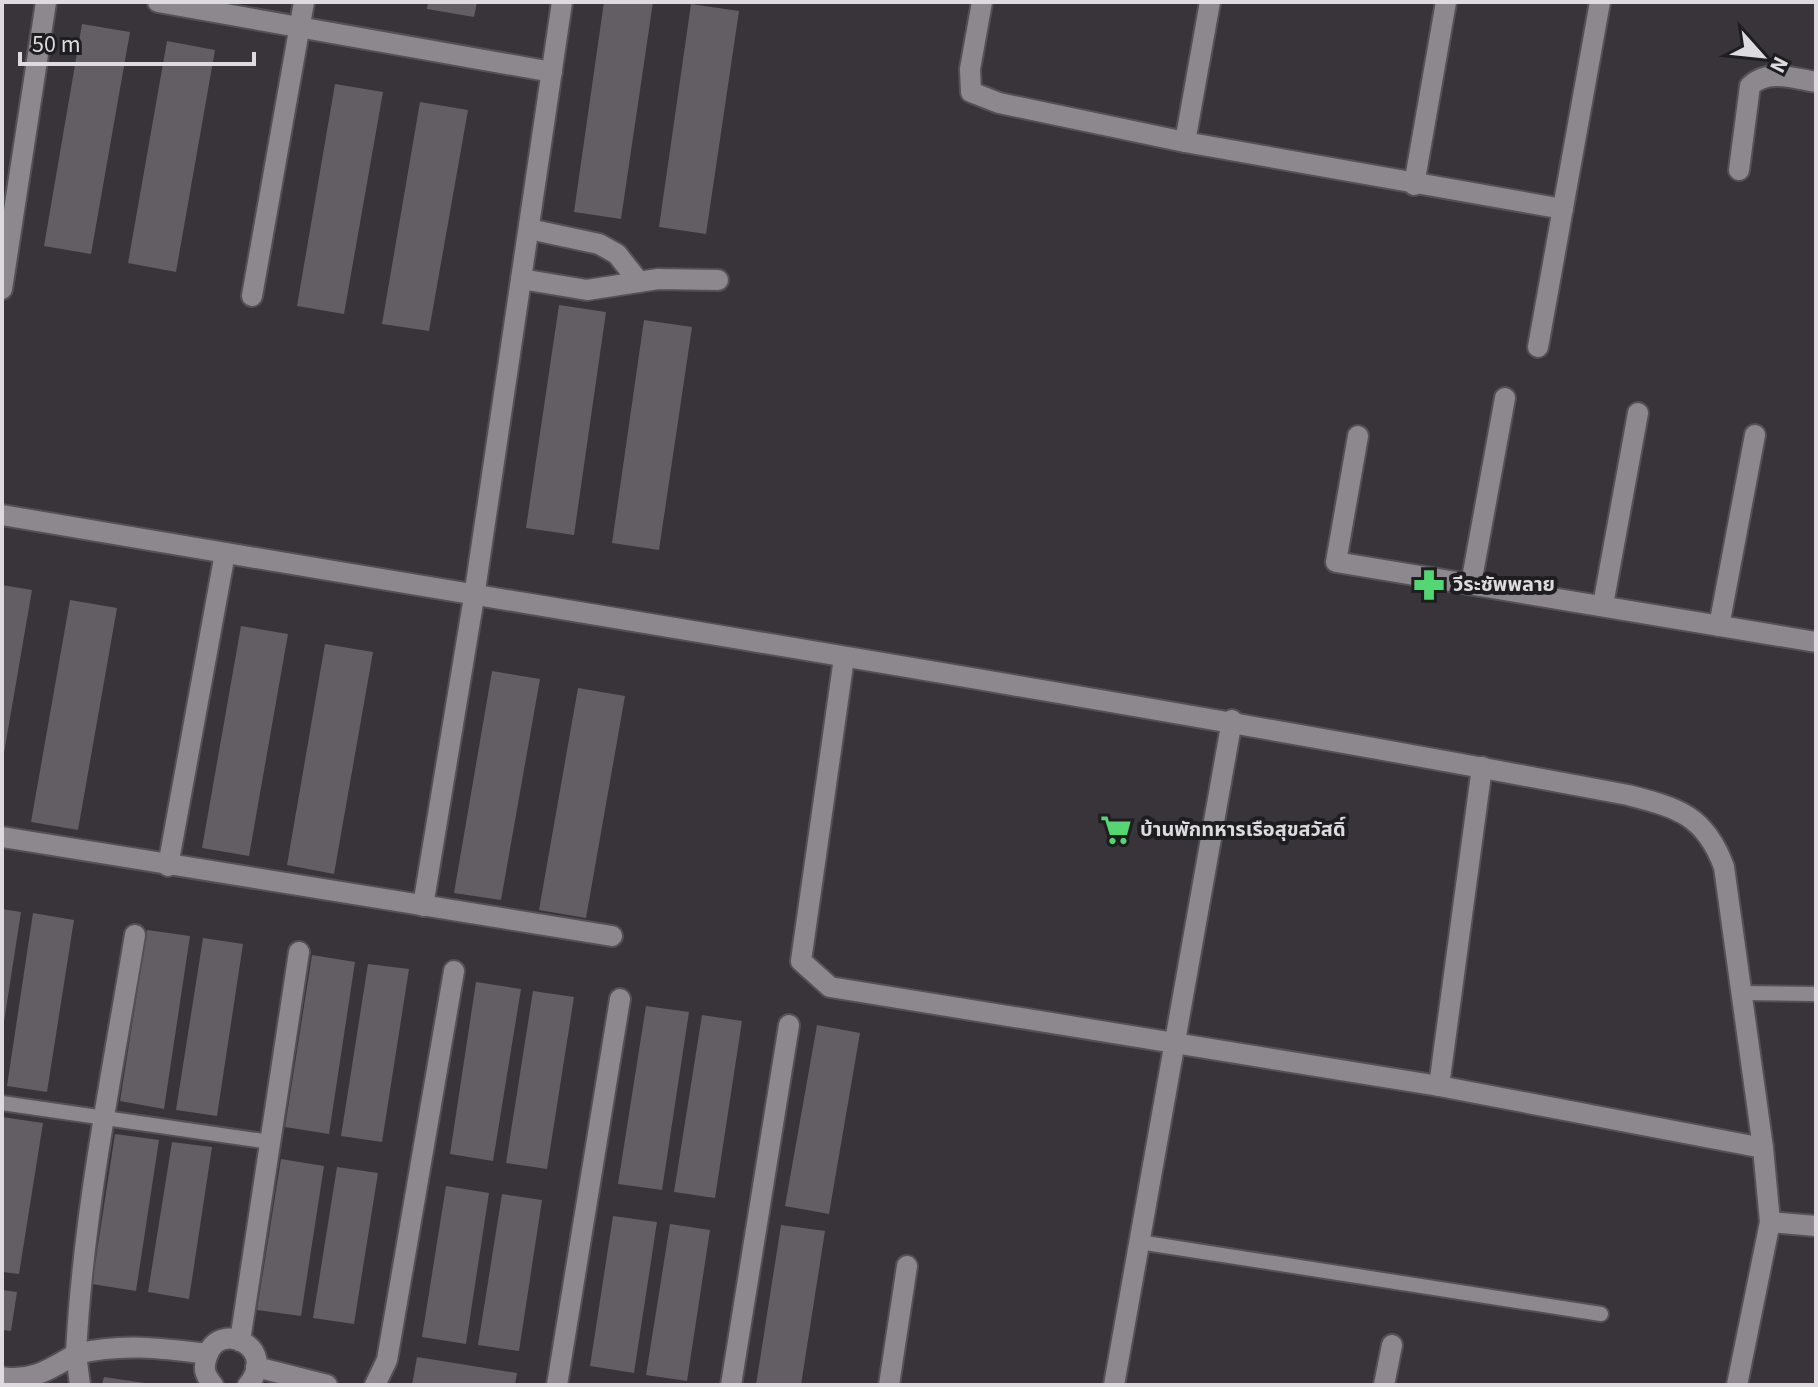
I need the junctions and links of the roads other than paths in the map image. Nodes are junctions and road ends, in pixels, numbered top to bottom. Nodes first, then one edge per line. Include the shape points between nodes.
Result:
1 (46, 2) edge
2 (158, 2) edge
3 (304, 2) edge
4 (562, 2) edge
5 (982, 2) edge
6 (1210, 2) edge
7 (1446, 2) edge
8 (1600, 2) edge
9 (300, 28) junction
10 (552, 72) junction
11 (1816, 82) edge
12 (1185, 142) junction
13 (1739, 170) dead end
14 (1414, 185) junction
15 (10, 186) edge
16 (1563, 209) junction
17 (529, 229) junction
18 (6, 233) edge
19 (521, 279) junction
20 (718, 280) dead end
21 (639, 282) junction
22 (2, 289) edge
23 (252, 296) dead end
24 (1538, 347) dead end
25 (1505, 398) dead end
26 (1638, 413) dead end
27 (1755, 435) dead end
28 (1358, 436) dead end
29 (2, 515) edge
30 (225, 553) junction
31 (1471, 584) junction
32 (474, 597) junction
33 (1603, 605) junction
34 (1719, 626) junction
35 (1816, 642) edge
36 (844, 658) junction
37 (1232, 720) junction
38 (1482, 767) junction
39 (2, 837) edge
40 (168, 866) junction
41 (423, 906) junction
42 (135, 935) dead end
43 (612, 936) dead end
44 (299, 952) dead end
45 (454, 971) dead end
46 (1742, 993) junction
47 (1816, 994) edge
48 (620, 999) dead end
49 (789, 1025) dead end
50 (1173, 1045) junction
51 (1439, 1086) junction
52 (2, 1103) edge
53 (104, 1120) junction
54 (270, 1142) junction
55 (1763, 1148) junction
56 (1770, 1222) junction
57 (1816, 1226) edge
58 (1139, 1242) junction
59 (907, 1266) dead end
60 (1601, 1314) dead end
61 (240, 1341) junction
62 (1392, 1345) dead end
63 (76, 1354) junction
64 (208, 1354) junction
65 (252, 1376) edge
66 (2, 1377) edge
67 (80, 1385) edge
68 (213, 1385) edge
69 (327, 1385) edge
70 (375, 1385) edge
71 (557, 1385) edge
72 (731, 1385) edge
73 (889, 1385) edge
74 (1114, 1385) edge
75 (1384, 1385) edge
76 (1737, 1385) edge

1 - 15 street
2 - 9 street
3 - 9 street
4 - 10 street
5 - 12 street via 971,92 999,103
6 - 12 street
7 - 14 street
8 - 16 street
9 - 10 street
9 - 23 street
10 - 17 street
11 - 13 street via 1775,76 1758,78 1750,86
12 - 14 street
14 - 16 street
15 - 18 street
16 - 24 street
17 - 19 street
17 - 21 street via 599,244 617,254
18 - 22 street
19 - 21 street via 587,290
19 - 32 street
20 - 21 street
25 - 31 street
26 - 33 street
27 - 34 street
28 - 31 street via 1336,562
29 - 30 street
30 - 32 street
30 - 40 street
31 - 33 street
32 - 36 street
32 - 41 street
33 - 34 street
34 - 35 street
36 - 37 street
36 - 50 street via 801,961 830,987
37 - 38 street
37 - 50 street
38 - 46 street via 1628,795 1672,807 1699,822 1715,842 1724,867
38 - 51 street
39 - 40 street
40 - 41 street
41 - 43 street
42 - 53 street
44 - 54 street
45 - 70 street via 387,1360
46 - 47 lane
46 - 55 street
48 - 71 street
49 - 72 street
50 - 51 street
50 - 58 street
51 - 55 street
52 - 53 lane
53 - 54 lane
53 - 63 street
54 - 61 street
55 - 56 street
56 - 57 street
56 - 76 street
58 - 60 lane
58 - 74 street
59 - 73 street
61 - 64 street via 222,1340
61 - 65 street via 252,1349
62 - 75 street
63 - 64 street via 138,1345
63 - 66 street via 41,1375 22,1380
63 - 67 street
64 - 68 street via 203,1364
65 - 69 street

